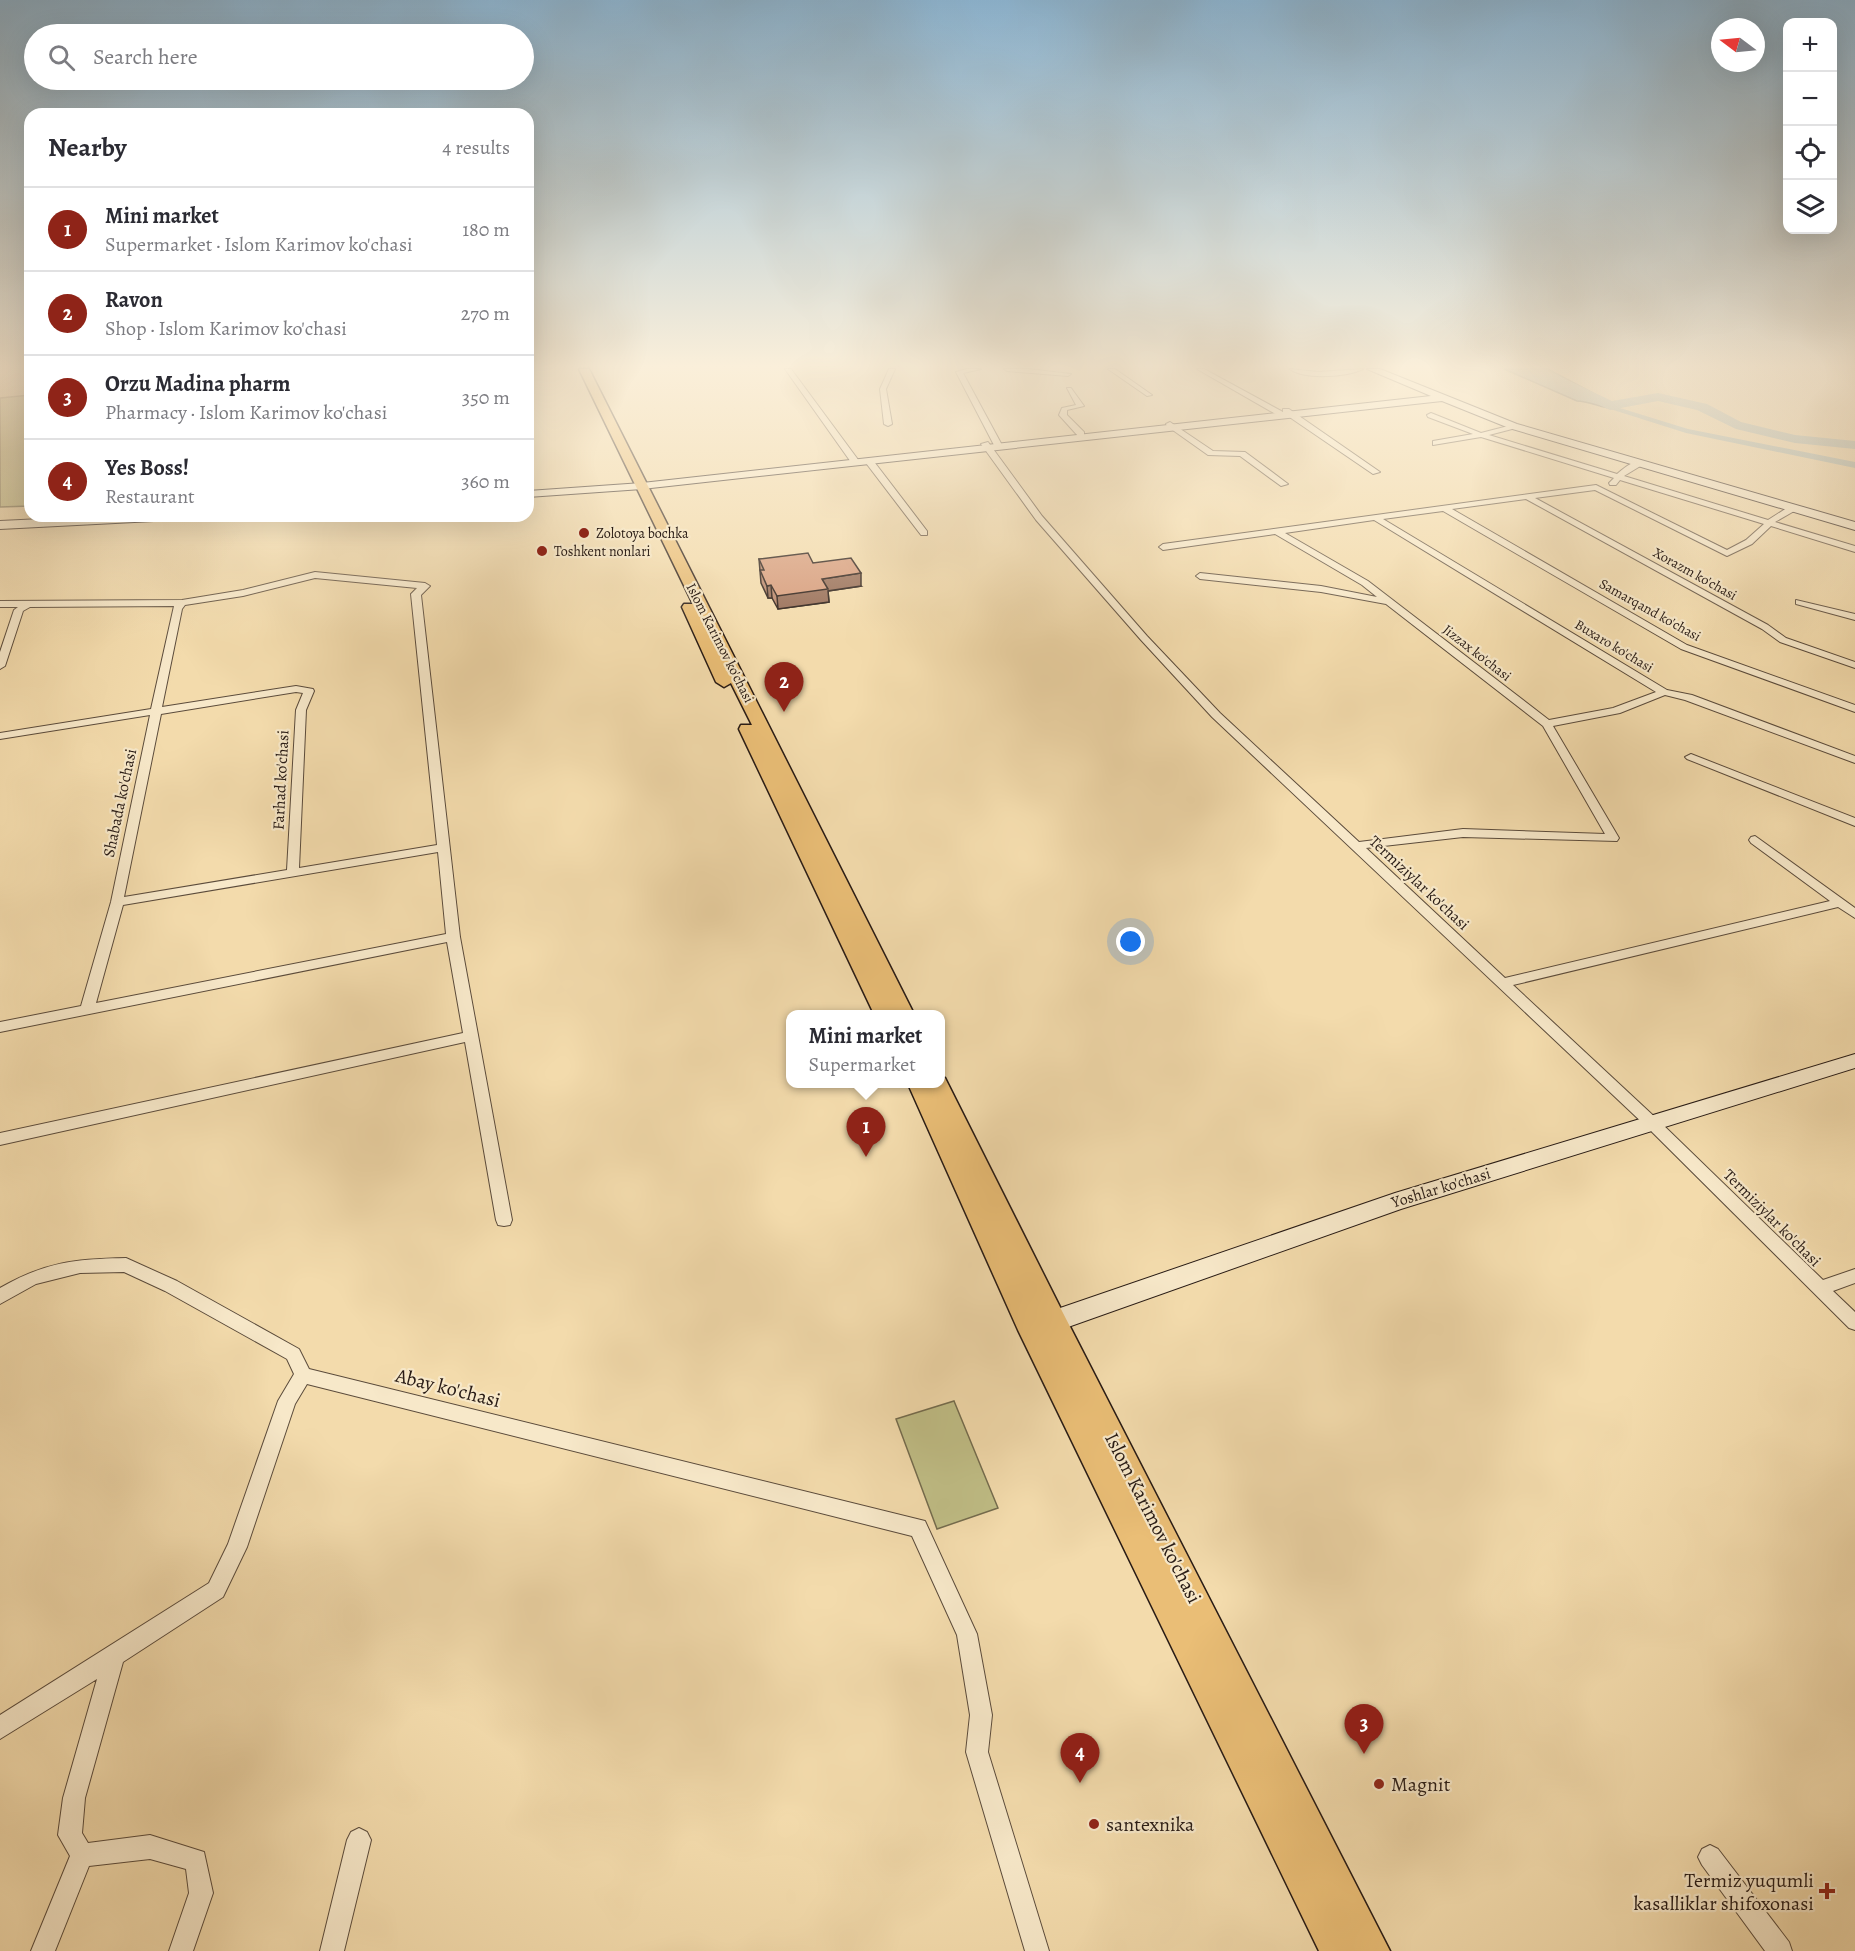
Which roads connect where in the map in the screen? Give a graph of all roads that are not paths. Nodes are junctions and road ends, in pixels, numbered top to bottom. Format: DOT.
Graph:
graph roads {
  1 [pos="624,460"];
  2 [pos="625,460"];
  3 [pos="864,460"];
  4 [pos="877,460"];
  5 [pos="1002,460"];
  6 [pos="1250,460"];
  7 [pos="1357,460"];
  8 [pos="1561,460"];
  9 [pos="1629,460"];
  10 [pos="855,461"];
  11 [pos="869,461"];
  12 [pos="1639,463"];
  13 [pos="1376,472"];
  14 [pos="1618,478"];
  15 [pos="636,484"];
  16 [pos="1284,484"];
  17 [pos="1596,487"];
  18 [pos="534,488"];
  19 [pos="534,493"];
  20 [pos="1526,496"];
  21 [pos="1444,508"];
  22 [pos="1793,508"];
  23 [pos="0,518"];
  24 [pos="1376,518"];
  25 [pos="23,519"];
  26 [pos="1770,523"];
  27 [pos="0,525"];
  28 [pos="1855,526"];
  29 [pos="924,532"];
  30 [pos="1279,532"];
  31 [pos="1163,547"];
  32 [pos="1855,549"];
  33 [pos="1200,576"];
  34 [pos="1389,602"];
  35 [pos="1799,602"];
  36 [pos="0,603"];
  37 [pos="182,603"];
  38 [pos="26,605"];
  39 [pos="1855,617"];
  40 [pos="1855,665"];
  41 [pos="0,666"];
  42 [pos="1664,692"];
  43 [pos="1855,709"];
  44 [pos="156,711"];
  45 [pos="1547,724"];
  46 [pos="0,736"];
  47 [pos="1691,757"];
  48 [pos="1855,760"];
  49 [pos="1855,822"];
  50 [pos="1755,840"];
  51 [pos="1356,846"];
  52 [pos="443,848"];
  53 [pos="293,873"];
  54 [pos="117,902"];
  55 [pos="1840,903"];
  56 [pos="1855,914"];
  57 [pos="453,937"];
  58 [pos="1502,982"];
  59 [pos="87,1010"];
  60 [pos="883,1010"];
  61 [pos="901,1010"];
  62 [pos="0,1027"];
  63 [pos="470,1036"];
  64 [pos="1855,1061"];
  65 [pos="922,1088"];
  66 [pos="939,1088"];
  67 [pos="1653,1124"];
  68 [pos="0,1139"];
  69 [pos="504,1220"];
  70 [pos="1855,1276"];
  71 [pos="1820,1288"];
  72 [pos="0,1297"];
  73 [pos="1855,1323"];
  74 [pos="1043,1325"];
  75 [pos="303,1375"];
  76 [pos="114,1655"];
  77 [pos="0,1728"];
  78 [pos="359,1840"];
  79 [pos="82,1855"];
  80 [pos="1710,1857"];
  81 [pos="43,1951"];
  82 [pos="181,1951"];
  83 [pos="332,1951"];
  84 [pos="1037,1951"];
  85 [pos="1338,1951"];
  86 [pos="1371,1951"];
  87 [pos="1780,1951"];
  1 -- 15 [label="main road, Islom Karimov ko'chasi"];
  2 -- 15 [label="main road, Islom Karimov ko'chasi"];
  3 -- 10 [label="main road"];
  4 -- 11 [label="main road"];
  5 -- 51 [label="street, Termiziylar ko'chasi"];
  6 -- 16 [label="street"];
  7 -- 13 [label="street"];
  8 -- 14 [label="street"];
  9 -- 12 [label="main road"];
  10 -- 11 [label="main road"];
  10 -- 15 [label="main road"];
  11 -- 29 [label="street"];
  12 -- 14 [label="street"];
  12 -- 22 [label="main road"];
  14 -- 17 [label="street"];
  14 -- 26 [label="street"];
  15 -- 18 [label="main road"];
  15 -- 19 [label="main road"];
  15 -- 60 [label="main road, Islom Karimov ko'chasi"];
  15 -- 61 [label="main road, Islom Karimov ko'chasi"];
  17 -- 20 [label="street"];
  17 -- 26 [label="street"];
  20 -- 21 [label="street"];
  20 -- 40 [label="street, Xorazm ko'chasi"];
  21 -- 24 [label="street"];
  21 -- 43 [label="street, Samarqand ko'chasi"];
  22 -- 26 [label="street"];
  22 -- 28 [label="main road"];
  23 -- 25 [label="main road"];
  24 -- 30 [label="street"];
  24 -- 42 [label="street, Buxaro ko'chasi"];
  25 -- 27 [label="main road"];
  26 -- 32 [label="street"];
  30 -- 31 [label="street"];
  30 -- 34 [label="street, Jizzax ko'chasi"];
  33 -- 34 [label="street"];
  34 -- 45 [label="street, Jizzax ko'chasi"];
  35 -- 39 [label="street"];
  36 -- 38 [label="street"];
  37 -- 38 [label="street"];
  37 -- 44 [label="street, Shabada ko'chasi"];
  37 -- 52 [label="street"];
  38 -- 41 [label="street"];
  42 -- 45 [label="street"];
  42 -- 48 [label="street, Buxaro ko'chasi"];
  44 -- 46 [label="street"];
  44 -- 53 [label="street, Farhad ko'chasi"];
  44 -- 54 [label="street, Shabada ko'chasi"];
  45 -- 51 [label="street, Jizzax ko'chasi"];
  47 -- 49 [label="street"];
  50 -- 55 [label="street"];
  51 -- 58 [label="street, Termiziylar ko'chasi"];
  52 -- 53 [label="street"];
  52 -- 57 [label="street"];
  53 -- 54 [label="street"];
  54 -- 59 [label="street, Shabada ko'chasi"];
  55 -- 56 [label="street"];
  55 -- 58 [label="street"];
  57 -- 59 [label="street"];
  57 -- 63 [label="street"];
  58 -- 67 [label="street, Termiziylar ko'chasi"];
  59 -- 62 [label="street"];
  63 -- 68 [label="street"];
  63 -- 69 [label="street"];
  64 -- 67 [label="main road, Yoshlar ko'chasi"];
  65 -- 74 [label="main road, Islom Karimov ko'chasi"];
  66 -- 74 [label="main road, Islom Karimov ko'chasi"];
  67 -- 71 [label="street, Termiziylar ko'chasi"];
  67 -- 74 [label="main road, Yoshlar ko'chasi"];
  70 -- 71 [label="street"];
  71 -- 73 [label="street, Termiziylar ko'chasi"];
  72 -- 75 [label="street"];
  74 -- 85 [label="main road, Islom Karimov ko'chasi"];
  74 -- 86 [label="main road, Islom Karimov ko'chasi"];
  75 -- 76 [label="street"];
  75 -- 84 [label="street, Abay ko'chasi"];
  76 -- 77 [label="street"];
  76 -- 79 [label="street"];
  78 -- 83 [label="street"];
  79 -- 81 [label="street"];
  79 -- 82 [label="street"];
  80 -- 87 [label="street"];
}
